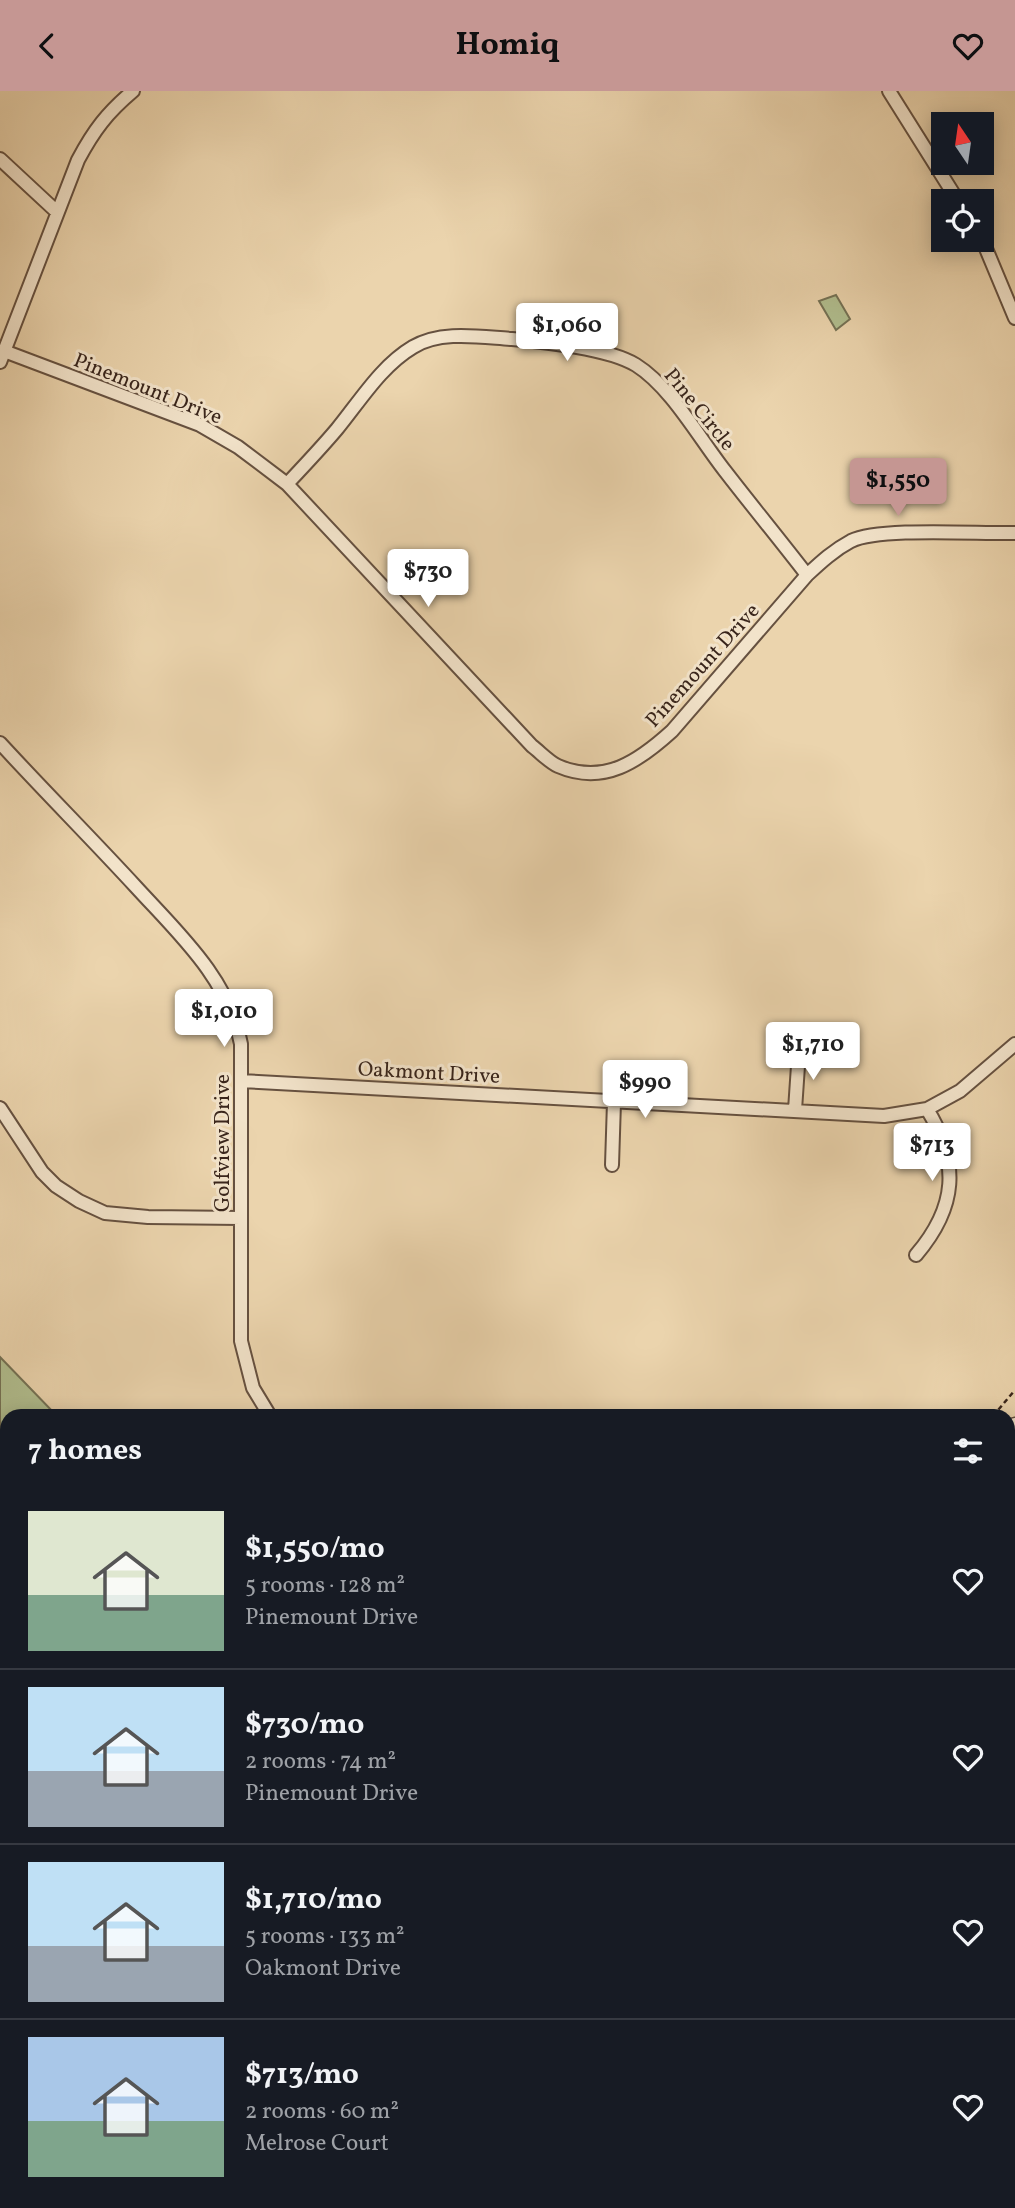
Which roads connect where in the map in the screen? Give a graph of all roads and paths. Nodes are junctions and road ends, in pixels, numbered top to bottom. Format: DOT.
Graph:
graph roads {
  1 [pos="132,91"];
  2 [pos="889,91"];
  3 [pos="0,159"];
  4 [pos="950,189"];
  5 [pos="57,212"];
  6 [pos="987,252"];
  7 [pos="1015,318"];
  8 [pos="2,357"];
  9 [pos="287,484"];
  10 [pos="1015,533"];
  11 [pos="807,575"];
  12 [pos="1,748"];
  13 [pos="1015,1044"];
  14 [pos="799,1051"];
  15 [pos="241,1081"];
  16 [pos="614,1102"];
  17 [pos="0,1108"];
  18 [pos="927,1109"];
  19 [pos="795,1110"];
  20 [pos="612,1165"];
  21 [pos="240,1218"];
  22 [pos="916,1255"];
  23 [pos="1015,1390"];
  24 [pos="266,1409"];
  25 [pos="999,1409"];
  1 -- 5 [label="street"];
  2 -- 4 [label="street"];
  3 -- 5 [label="street"];
  5 -- 8 [label="street"];
  6 -- 7 [label="street"];
  8 -- 9 [label="street, Pinemount Drive"];
  9 -- 11 [label="street, Pine Circle"];
  9 -- 11 [label="street, Pinemount Drive"];
  10 -- 11 [label="street, Pinemount Drive"];
  12 -- 15 [label="street, Golfview Drive"];
  13 -- 18 [label="street, Oakmont Drive"];
  14 -- 19 [label="street"];
  15 -- 16 [label="street, Oakmont Drive"];
  15 -- 21 [label="street, Golfview Drive"];
  16 -- 19 [label="street, Oakmont Drive"];
  16 -- 20 [label="street"];
  17 -- 21 [label="street"];
  18 -- 19 [label="street, Oakmont Drive"];
  18 -- 22 [label="street"];
  21 -- 24 [label="street, Golfview Drive"];
  23 -- 25 [label="path"];
}
